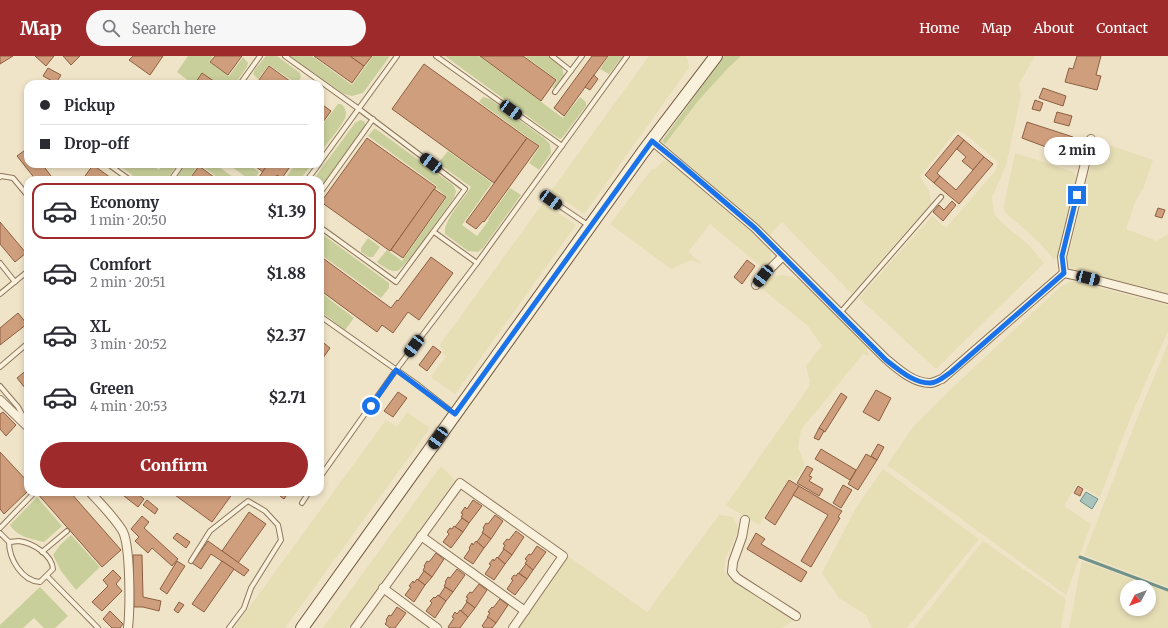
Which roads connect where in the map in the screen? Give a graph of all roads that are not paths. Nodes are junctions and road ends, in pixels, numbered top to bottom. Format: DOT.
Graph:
graph roads {
  1 [pos="260,56"];
  2 [pos="285,56"];
  3 [pos="397,56"];
  4 [pos="436,56"];
  5 [pos="552,56"];
  6 [pos="582,56"];
  7 [pos="627,56"];
  8 [pos="712,57"];
  9 [pos="571,71"];
  10 [pos="243,80"];
  11 [pos="319,80"];
  12 [pos="324,84"];
  13 [pos="555,92"];
  14 [pos="359,109"];
  15 [pos="373,119"];
  16 [pos="1091,139"];
  17 [pos="652,141"];
  18 [pos="562,146"];
  19 [pos="324,156"];
  20 [pos="114,168"];
  21 [pos="124,176"];
  22 [pos="0,177"];
  23 [pos="324,187"];
  24 [pos="24,191"];
  25 [pos="941,197"];
  26 [pos="551,200"];
  27 [pos="590,227"];
  28 [pos="324,230"];
  29 [pos="434,232"];
  30 [pos="783,256"];
  31 [pos="0,263"];
  32 [pos="477,263"];
  33 [pos="1064,273"];
  34 [pos="24,274"];
  35 [pos="15,282"];
  36 [pos="756,286"];
  37 [pos="0,294"];
  38 [pos="1168,299"];
  39 [pos="839,313"];
  40 [pos="324,319"];
  41 [pos="24,346"];
  42 [pos="0,367"];
  43 [pos="396,370"];
  44 [pos="0,386"];
  45 [pos="0,400"];
  46 [pos="455,414"];
  47 [pos="24,418"];
  48 [pos="24,422"];
  49 [pos="324,471"];
  50 [pos="31,496"];
  51 [pos="94,496"];
  52 [pos="307,496"];
  53 [pos="302,503"];
  54 [pos="745,520"];
  55 [pos="0,528"];
  56 [pos="66,531"];
  57 [pos="1,535"];
  58 [pos="421,536"];
  59 [pos="9,542"];
  60 [pos="42,552"];
  61 [pos="191,561"];
  62 [pos="47,576"];
  63 [pos="383,588"];
  64 [pos="525,611"];
  65 [pos="796,616"];
  66 [pos="98,628"];
  67 [pos="128,628"];
  68 [pos="229,628"];
  69 [pos="302,628"];
  70 [pos="355,628"];
  71 [pos="437,628"];
  72 [pos="513,628"];
  1 -- 10 [label="lane"];
  2 -- 11 [label="lane"];
  3 -- 14 [label="lane"];
  4 -- 18 [label="lane"];
  5 -- 9 [label="lane"];
  6 -- 9 [label="lane"];
  7 -- 18 [label="lane"];
  8 -- 17 [label="main road"];
  9 -- 13 [label="lane"];
  12 -- 14 [label="lane"];
  14 -- 15 [label="lane"];
  14 -- 19 [label="lane"];
  15 -- 23 [label="lane"];
  15 -- 29 [label="lane"];
  16 -- 33 [label="street"];
  17 -- 27 [label="main road"];
  17 -- 30 [label="street"];
  18 -- 32 [label="lane"];
  20 -- 21 [label="lane"];
  22 -- 24 [label="lane"];
  25 -- 39 [label="lane"];
  26 -- 27 [label="lane"];
  27 -- 46 [label="main road"];
  28 -- 29 [label="lane"];
  29 -- 32 [label="lane"];
  30 -- 36 [label="street"];
  30 -- 39 [label="street"];
  31 -- 35 [label="lane"];
  32 -- 43 [label="lane"];
  33 -- 38 [label="street"];
  33 -- 39 [label="street"];
  34 -- 35 [label="lane"];
  35 -- 37 [label="lane"];
  40 -- 43 [label="lane"];
  41 -- 42 [label="lane"];
  43 -- 46 [label="lane"];
  43 -- 49 [label="lane"];
  44 -- 47 [label="lane"];
  45 -- 48 [label="street"];
  46 -- 69 [label="main road"];
  50 -- 55 [label="lane"];
  51 -- 67 [label="street"];
  52 -- 53 [label="lane"];
  54 -- 65 [label="street"];
  56 -- 60 [label="lane"];
  57 -- 59 [label="lane"];
  58 -- 63 [label="street"];
  58 -- 64 [label="street"];
  58 -- 64 [label="street"];
  59 -- 60 [label="lane"];
  59 -- 62 [label="lane"];
  60 -- 62 [label="lane"];
  61 -- 68 [label="lane"];
  62 -- 66 [label="lane"];
  63 -- 70 [label="street"];
  63 -- 71 [label="street"];
  64 -- 72 [label="street"];
}
